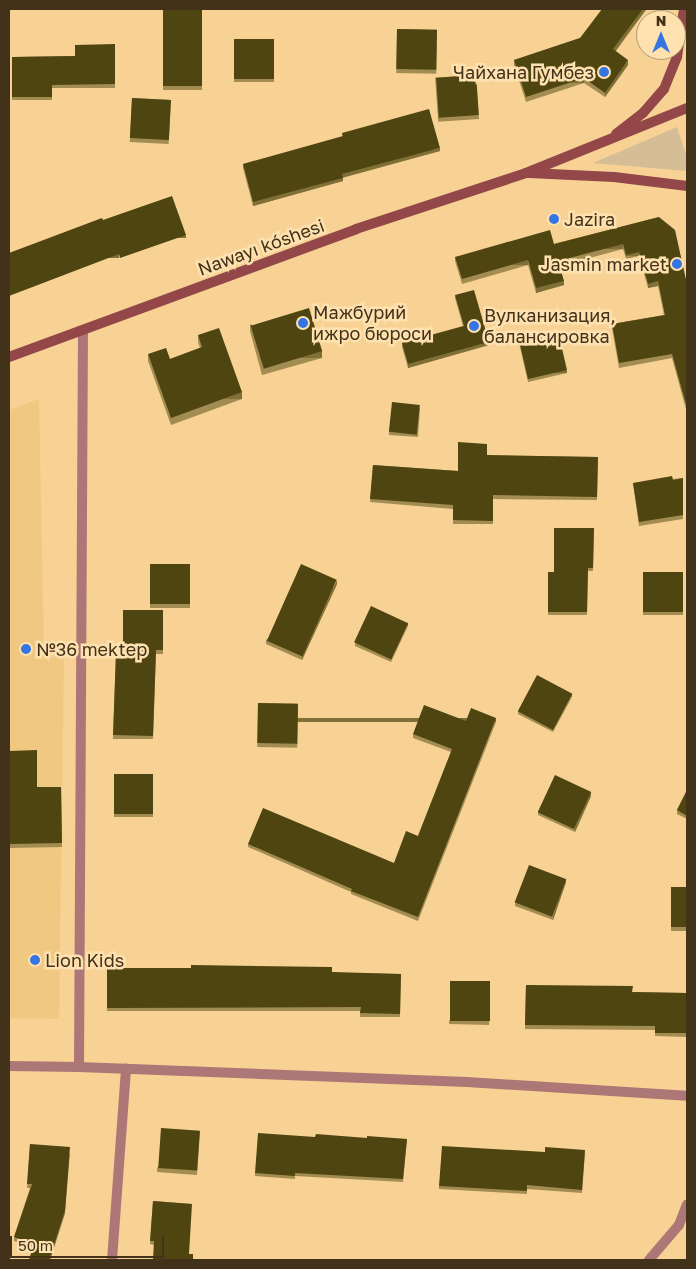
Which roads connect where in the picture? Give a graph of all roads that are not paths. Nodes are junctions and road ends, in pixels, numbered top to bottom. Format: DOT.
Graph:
graph roads {
  1 [pos="684,9"];
  2 [pos="687,108"];
  3 [pos="605,142"];
  4 [pos="526,172"];
  5 [pos="687,186"];
  6 [pos="83,331"];
  7 [pos="9,357"];
  8 [pos="9,1066"];
  9 [pos="79,1067"];
  10 [pos="126,1070"];
  11 [pos="687,1096"];
  12 [pos="687,1204"];
  13 [pos="112,1260"];
  14 [pos="649,1260"];
  1 -- 3 [label="main road"];
  2 -- 3 [label="main road"];
  3 -- 4 [label="main road, Nawayı kóshesi"];
  4 -- 5 [label="main road"];
  4 -- 6 [label="main road, Nawayı kóshesi"];
  6 -- 7 [label="main road, Nawayı kóshesi"];
  6 -- 9 [label="street"];
  8 -- 9 [label="street"];
  9 -- 10 [label="street"];
  10 -- 11 [label="street"];
  10 -- 13 [label="street"];
  12 -- 14 [label="street"];
}
